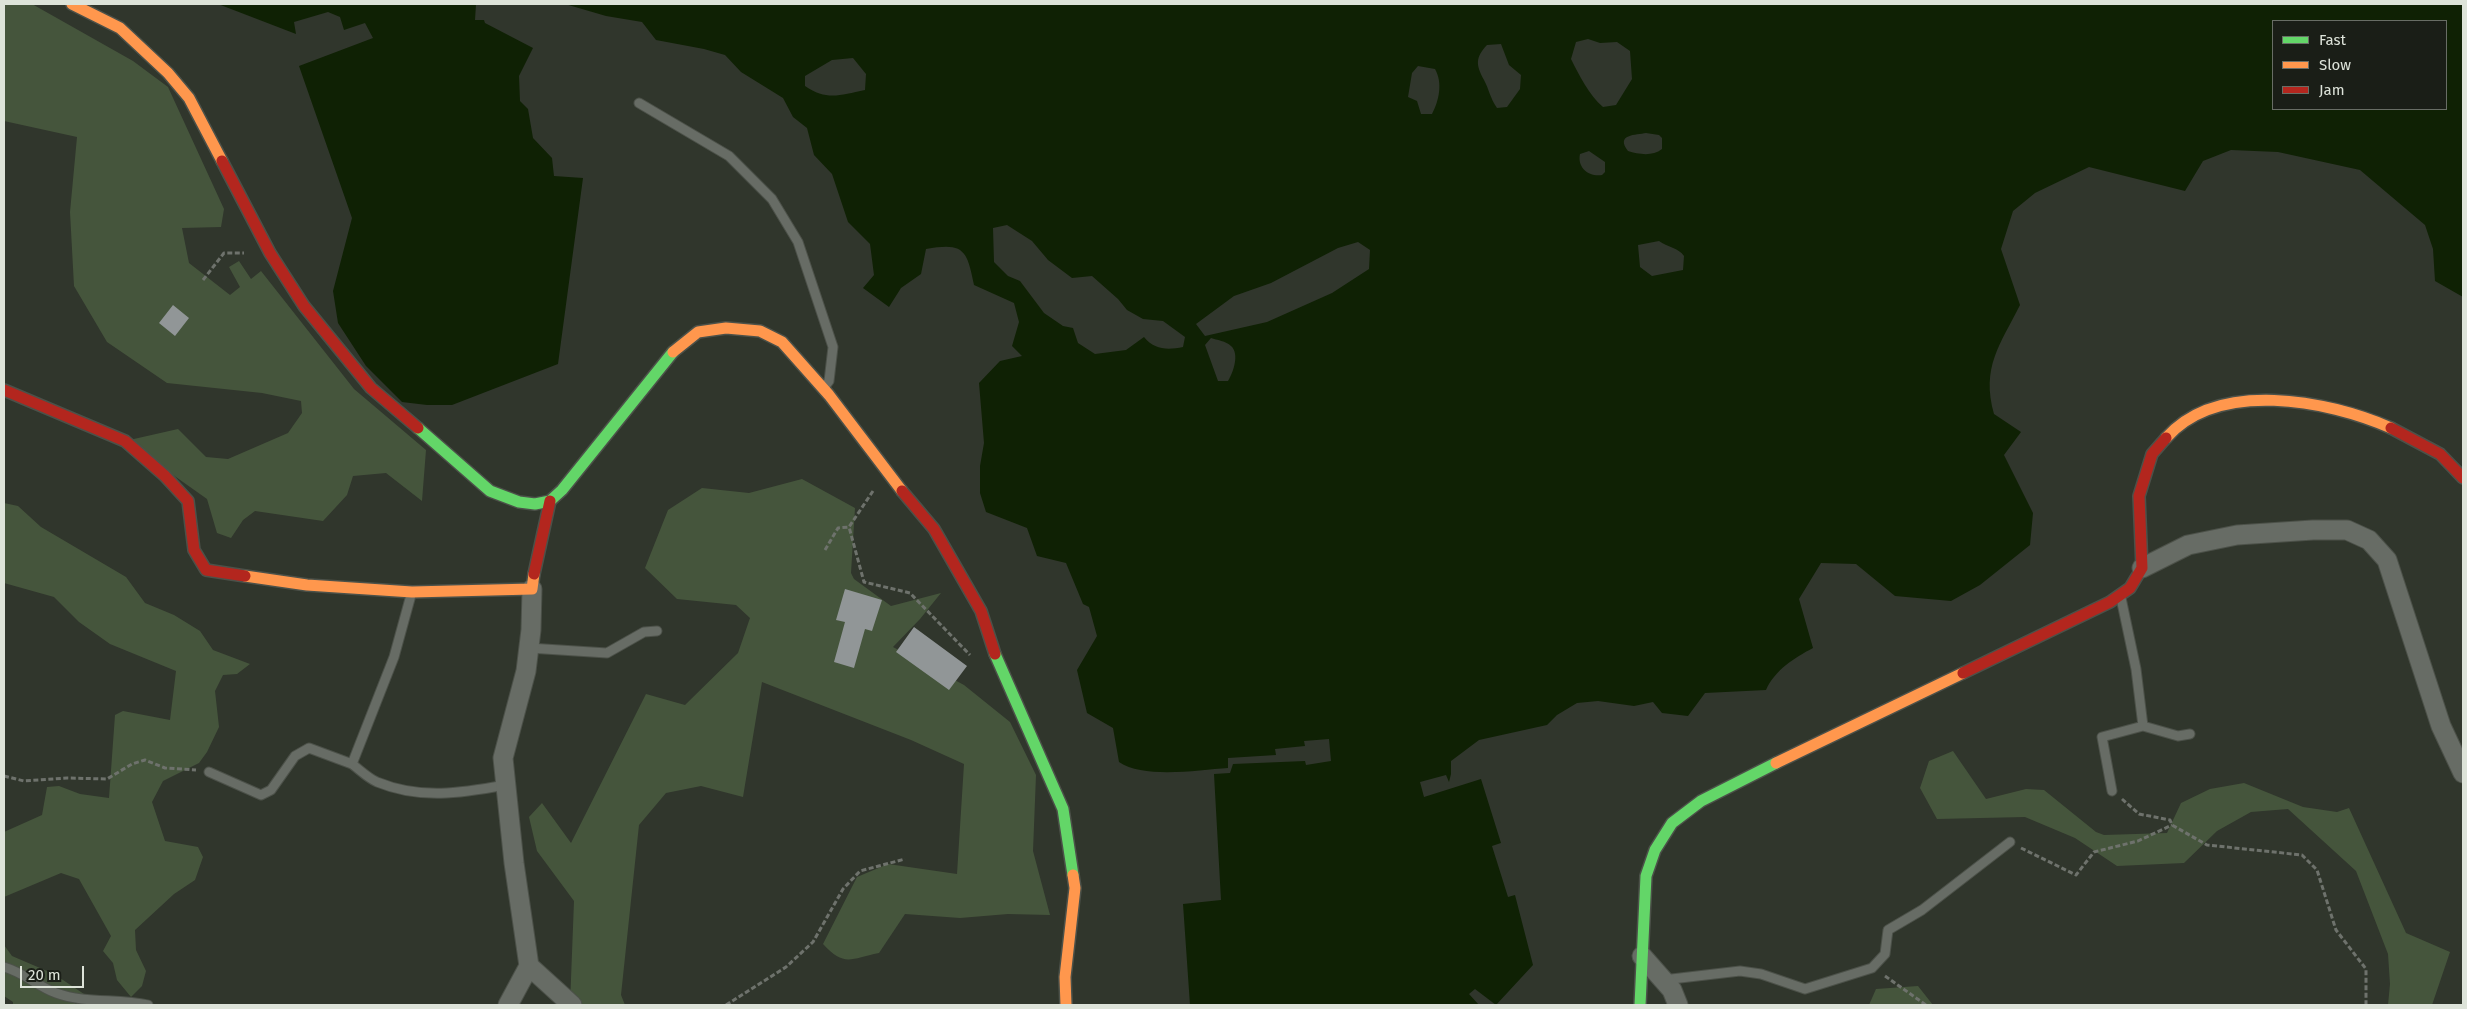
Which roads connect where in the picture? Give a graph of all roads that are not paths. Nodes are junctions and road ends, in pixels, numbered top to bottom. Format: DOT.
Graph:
graph roads {
  1 [pos="72,4"];
  2 [pos="639,103"];
  3 [pos="823,388"];
  4 [pos="4,390"];
  5 [pos="2463,478"];
  6 [pos="550,501"];
  7 [pos="2142,568"];
  8 [pos="532,589"];
  9 [pos="412,592"];
  10 [pos="2120,595"];
  11 [pos="657,631"];
  12 [pos="530,648"];
  13 [pos="2143,726"];
  14 [pos="2190,734"];
  15 [pos="352,764"];
  16 [pos="209,772"];
  17 [pos="2463,773"];
  18 [pos="506,785"];
  19 [pos="2112,791"];
  20 [pos="2010,842"];
  21 [pos="1642,956"];
  22 [pos="530,966"];
  23 [pos="4,967"];
  24 [pos="1663,980"];
  25 [pos="148,1005"];
  26 [pos="508,1005"];
  27 [pos="572,1005"];
  28 [pos="1066,1005"];
  29 [pos="1640,1005"];
  30 [pos="1678,1005"];
  1 -- 6 [label="street"];
  2 -- 3 [label="lane"];
  3 -- 6 [label="street"];
  3 -- 28 [label="street"];
  4 -- 9 [label="street"];
  5 -- 7 [label="street"];
  6 -- 8 [label="street"];
  7 -- 10 [label="street"];
  7 -- 17 [label="street"];
  8 -- 9 [label="street"];
  8 -- 12 [label="street"];
  9 -- 15 [label="lane"];
  10 -- 13 [label="lane"];
  10 -- 21 [label="street"];
  11 -- 12 [label="lane"];
  12 -- 18 [label="street"];
  13 -- 14 [label="lane"];
  13 -- 19 [label="lane"];
  15 -- 16 [label="lane"];
  15 -- 18 [label="lane"];
  18 -- 22 [label="street"];
  20 -- 24 [label="lane"];
  21 -- 24 [label="street"];
  21 -- 29 [label="street"];
  22 -- 26 [label="street"];
  22 -- 27 [label="street"];
  23 -- 25 [label="lane"];
  24 -- 30 [label="street"];
}
